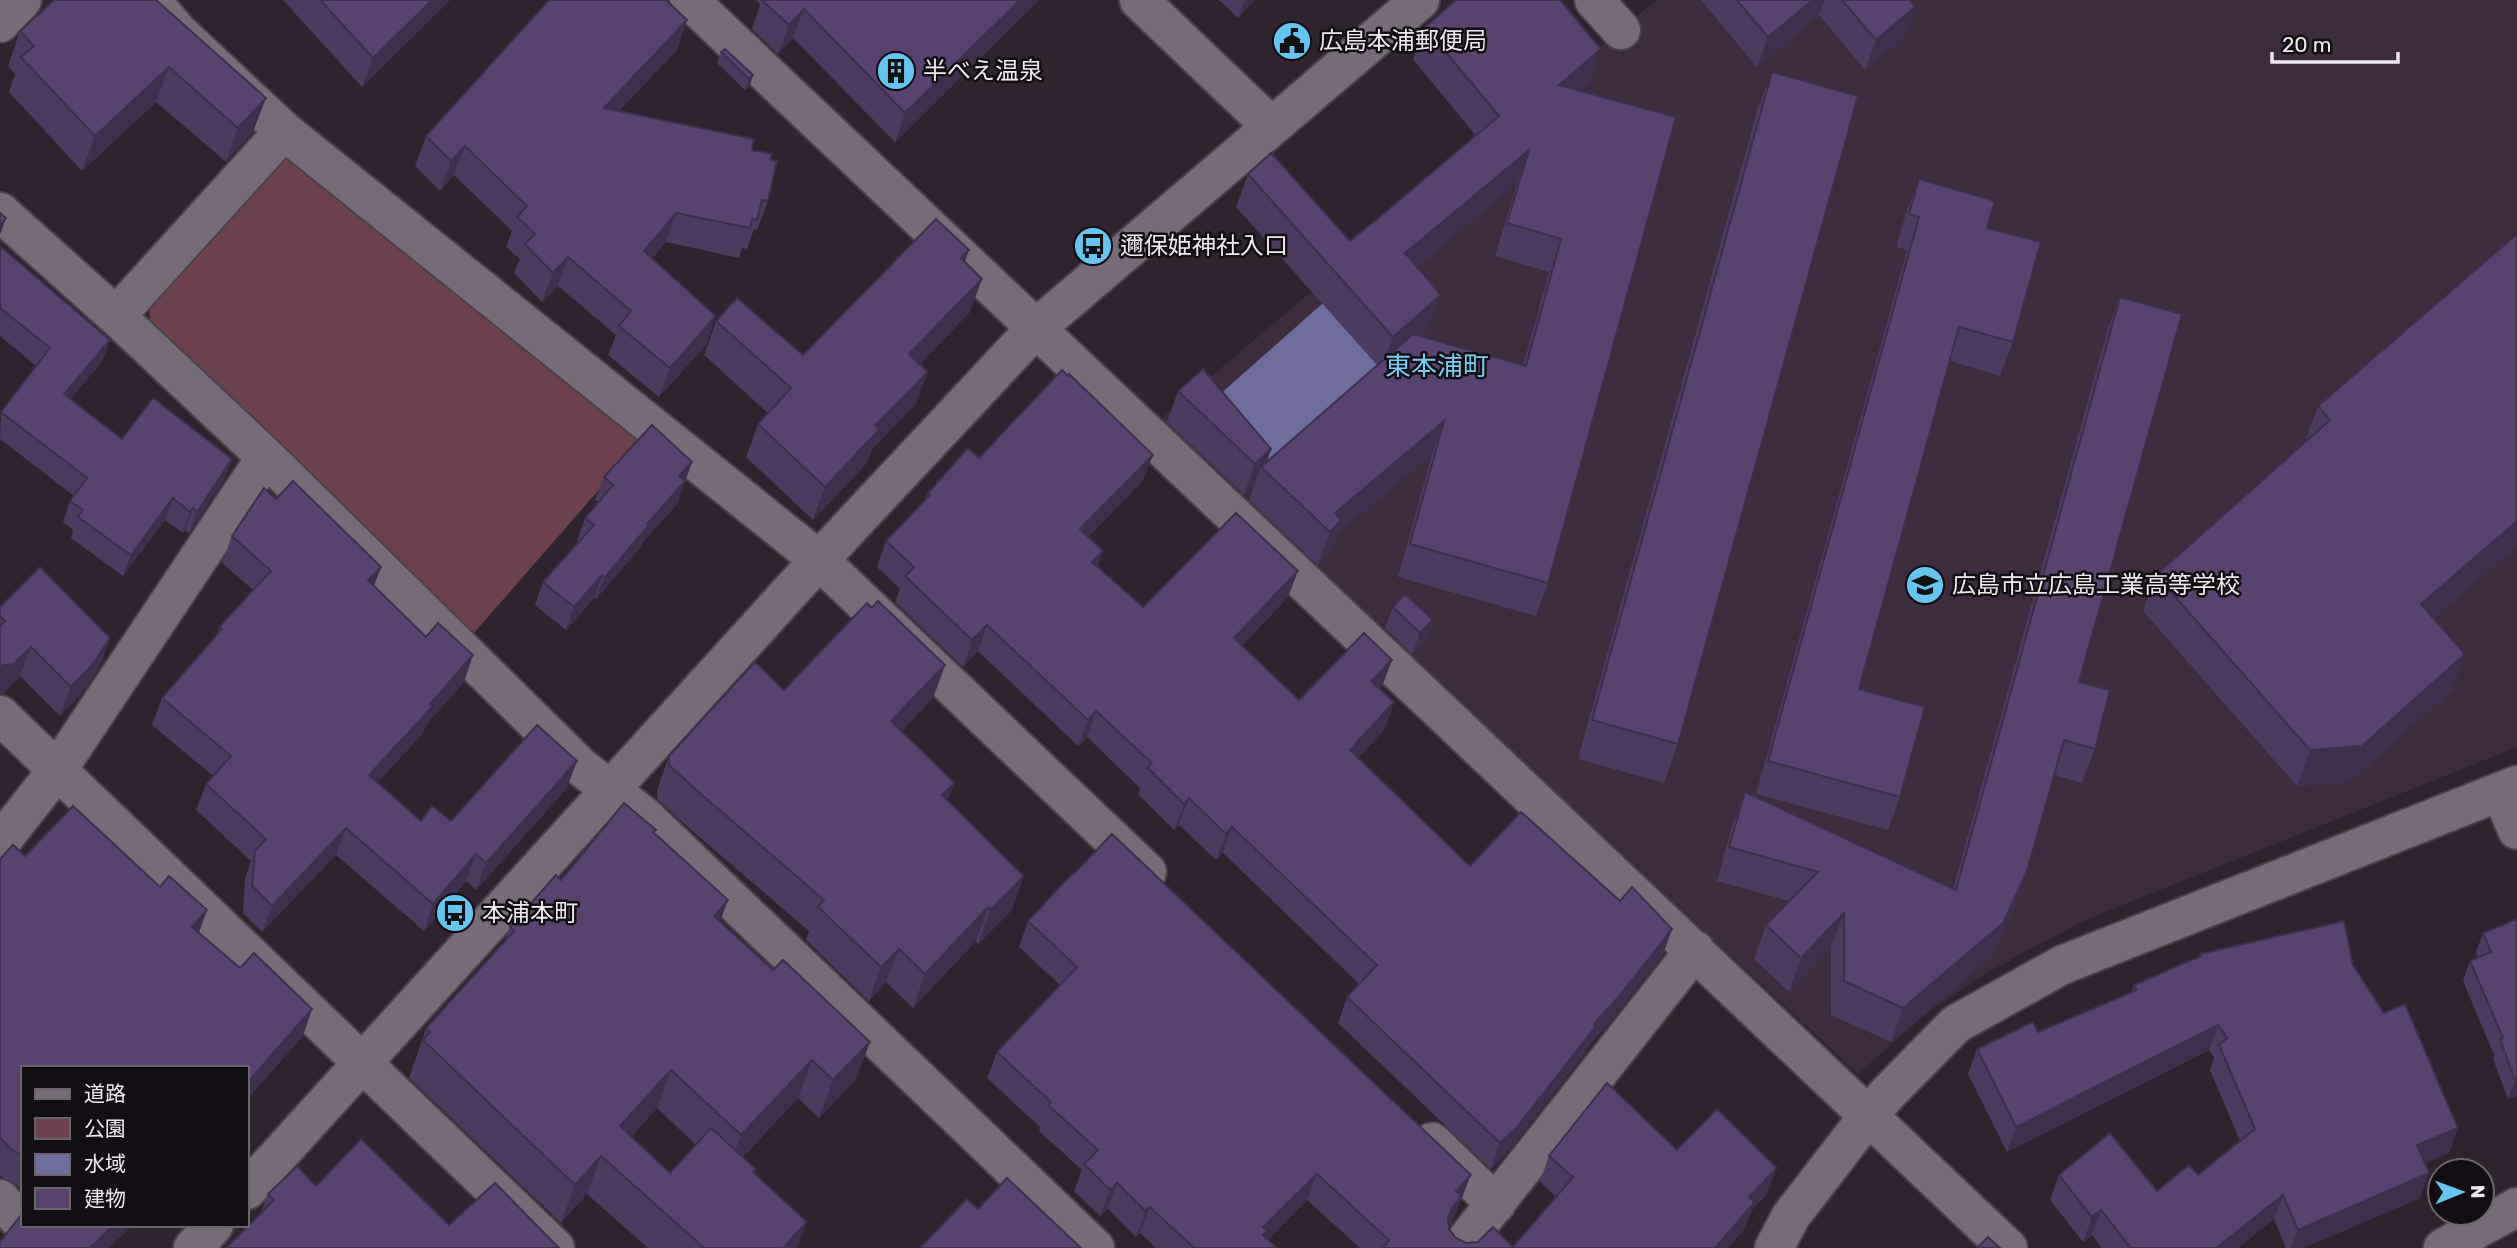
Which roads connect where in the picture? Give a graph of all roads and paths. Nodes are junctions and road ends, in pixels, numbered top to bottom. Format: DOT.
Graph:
graph roads {
  1 [pos="22,0"];
  2 [pos="151,0"];
  3 [pos="689,0"];
  4 [pos="1139,0"];
  5 [pos="1420,0"];
  6 [pos="1594,0"];
  7 [pos="0,23"];
  8 [pos="1621,30"];
  9 [pos="1271,126"];
  10 [pos="284,131"];
  11 [pos="0,212"];
  12 [pos="116,316"];
  13 [pos="1035,329"];
  14 [pos="266,457"];
  15 [pos="819,560"];
  16 [pos="0,715"];
  17 [pos="58,769"];
  18 [pos="2509,788"];
  19 [pos="611,791"];
  20 [pos="2517,830"];
  21 [pos="0,843"];
  22 [pos="1173,896"];
  23 [pos="1695,950"];
  24 [pos="363,1062"];
  25 [pos="1870,1115"];
  26 [pos="1405,1117"];
  27 [pos="248,1189"];
  28 [pos="0,1199"];
  29 [pos="1496,1204"];
  30 [pos="2517,1207"];
  31 [pos="21,1223"];
  32 [pos="25,1227"];
  33 [pos="212,1227"];
  34 [pos="44,1248"];
  35 [pos="193,1248"];
  36 [pos="555,1248"];
  37 [pos="1095,1248"];
  38 [pos="1460,1248"];
  39 [pos="1774,1248"];
  40 [pos="2008,1248"];
  41 [pos="2443,1248"];
  1 -- 7 [label="street"];
  2 -- 10 [label="street"];
  3 -- 13 [label="street"];
  4 -- 9 [label="street"];
  5 -- 9 [label="street"];
  6 -- 8 [label="street"];
  9 -- 13 [label="street"];
  10 -- 12 [label="street"];
  10 -- 15 [label="street"];
  11 -- 12 [label="street"];
  12 -- 14 [label="street"];
  13 -- 15 [label="street"];
  13 -- 23 [label="street"];
  14 -- 17 [label="street"];
  14 -- 19 [label="street"];
  15 -- 19 [label="street"];
  15 -- 22 [label="street"];
  16 -- 17 [label="street"];
  17 -- 21 [label="street"];
  17 -- 24 [label="street"];
  18 -- 20 [label="street"];
  18 -- 25 [label="street"];
  19 -- 24 [label="street"];
  19 -- 37 [label="street"];
  23 -- 25 [label="street"];
  23 -- 29 [label="street"];
  24 -- 27 [label="street"];
  24 -- 36 [label="street"];
  25 -- 39 [label="street"];
  25 -- 40 [label="street"];
  26 -- 29 [label="street"];
  28 -- 31 [label="street"];
  29 -- 38 [label="street"];
  30 -- 41 [label="street"];
  32 -- 34 [label="street"];
  33 -- 35 [label="street"];
}
